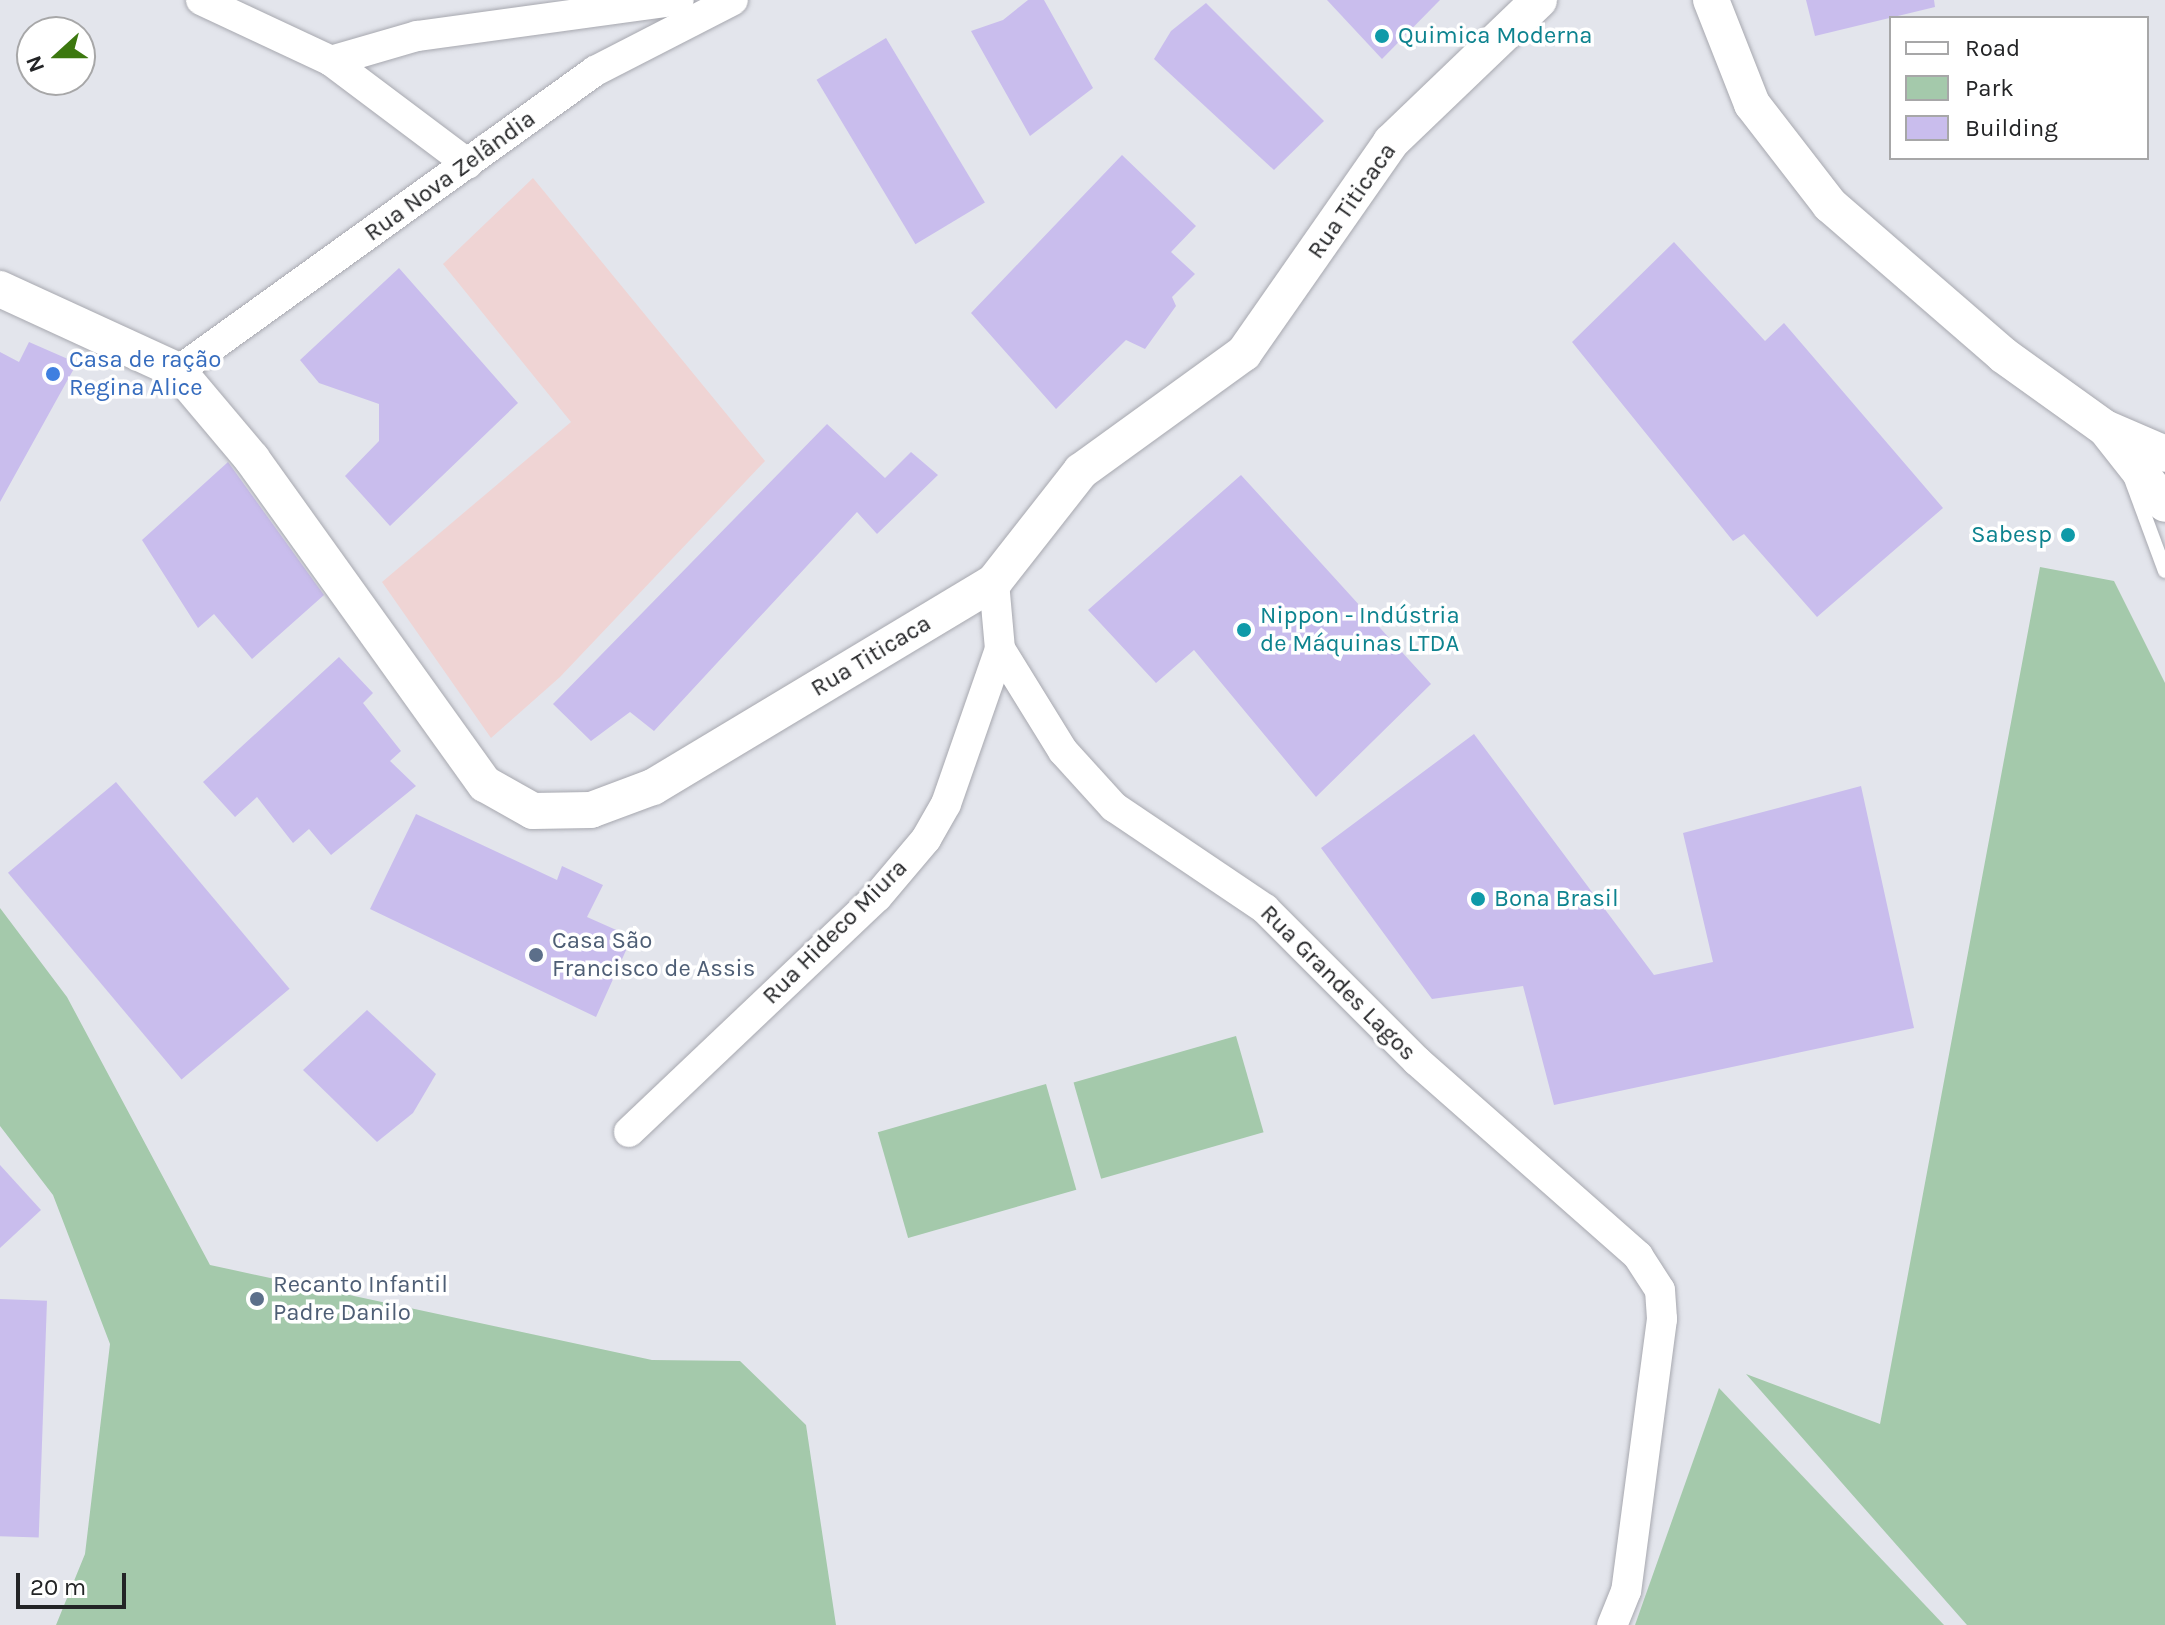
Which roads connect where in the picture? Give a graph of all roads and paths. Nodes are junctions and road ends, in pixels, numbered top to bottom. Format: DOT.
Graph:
graph roads {
  1 [pos="201,0"];
  2 [pos="679,0"];
  3 [pos="733,0"];
  4 [pos="1539,0"];
  5 [pos="1711,0"];
  6 [pos="331,61"];
  7 [pos="468,164"];
  8 [pos="0,289"];
  9 [pos="178,371"];
  10 [pos="2114,440"];
  11 [pos="2165,454"];
  12 [pos="2165,504"];
  13 [pos="2165,571"];
  14 [pos="994,582"];
  15 [pos="1000,649"];
  16 [pos="629,1132"];
  17 [pos="1612,1625"];
  1 -- 6 [label="street"];
  2 -- 6 [label="street"];
  3 -- 7 [label="street, Rua Nova Zelândia"];
  4 -- 14 [label="street, Rua Titicaca"];
  5 -- 10 [label="street"];
  6 -- 7 [label="street"];
  7 -- 9 [label="street, Rua Nova Zelândia"];
  8 -- 9 [label="street"];
  9 -- 14 [label="street, Rua Titicaca"];
  10 -- 11 [label="street"];
  10 -- 12 [label="street"];
  10 -- 13 [label="lane"];
  14 -- 15 [label="street, Rua Grandes Lagos"];
  15 -- 16 [label="street, Rua Hideco Miura"];
  15 -- 17 [label="street, Rua Grandes Lagos"];
}
